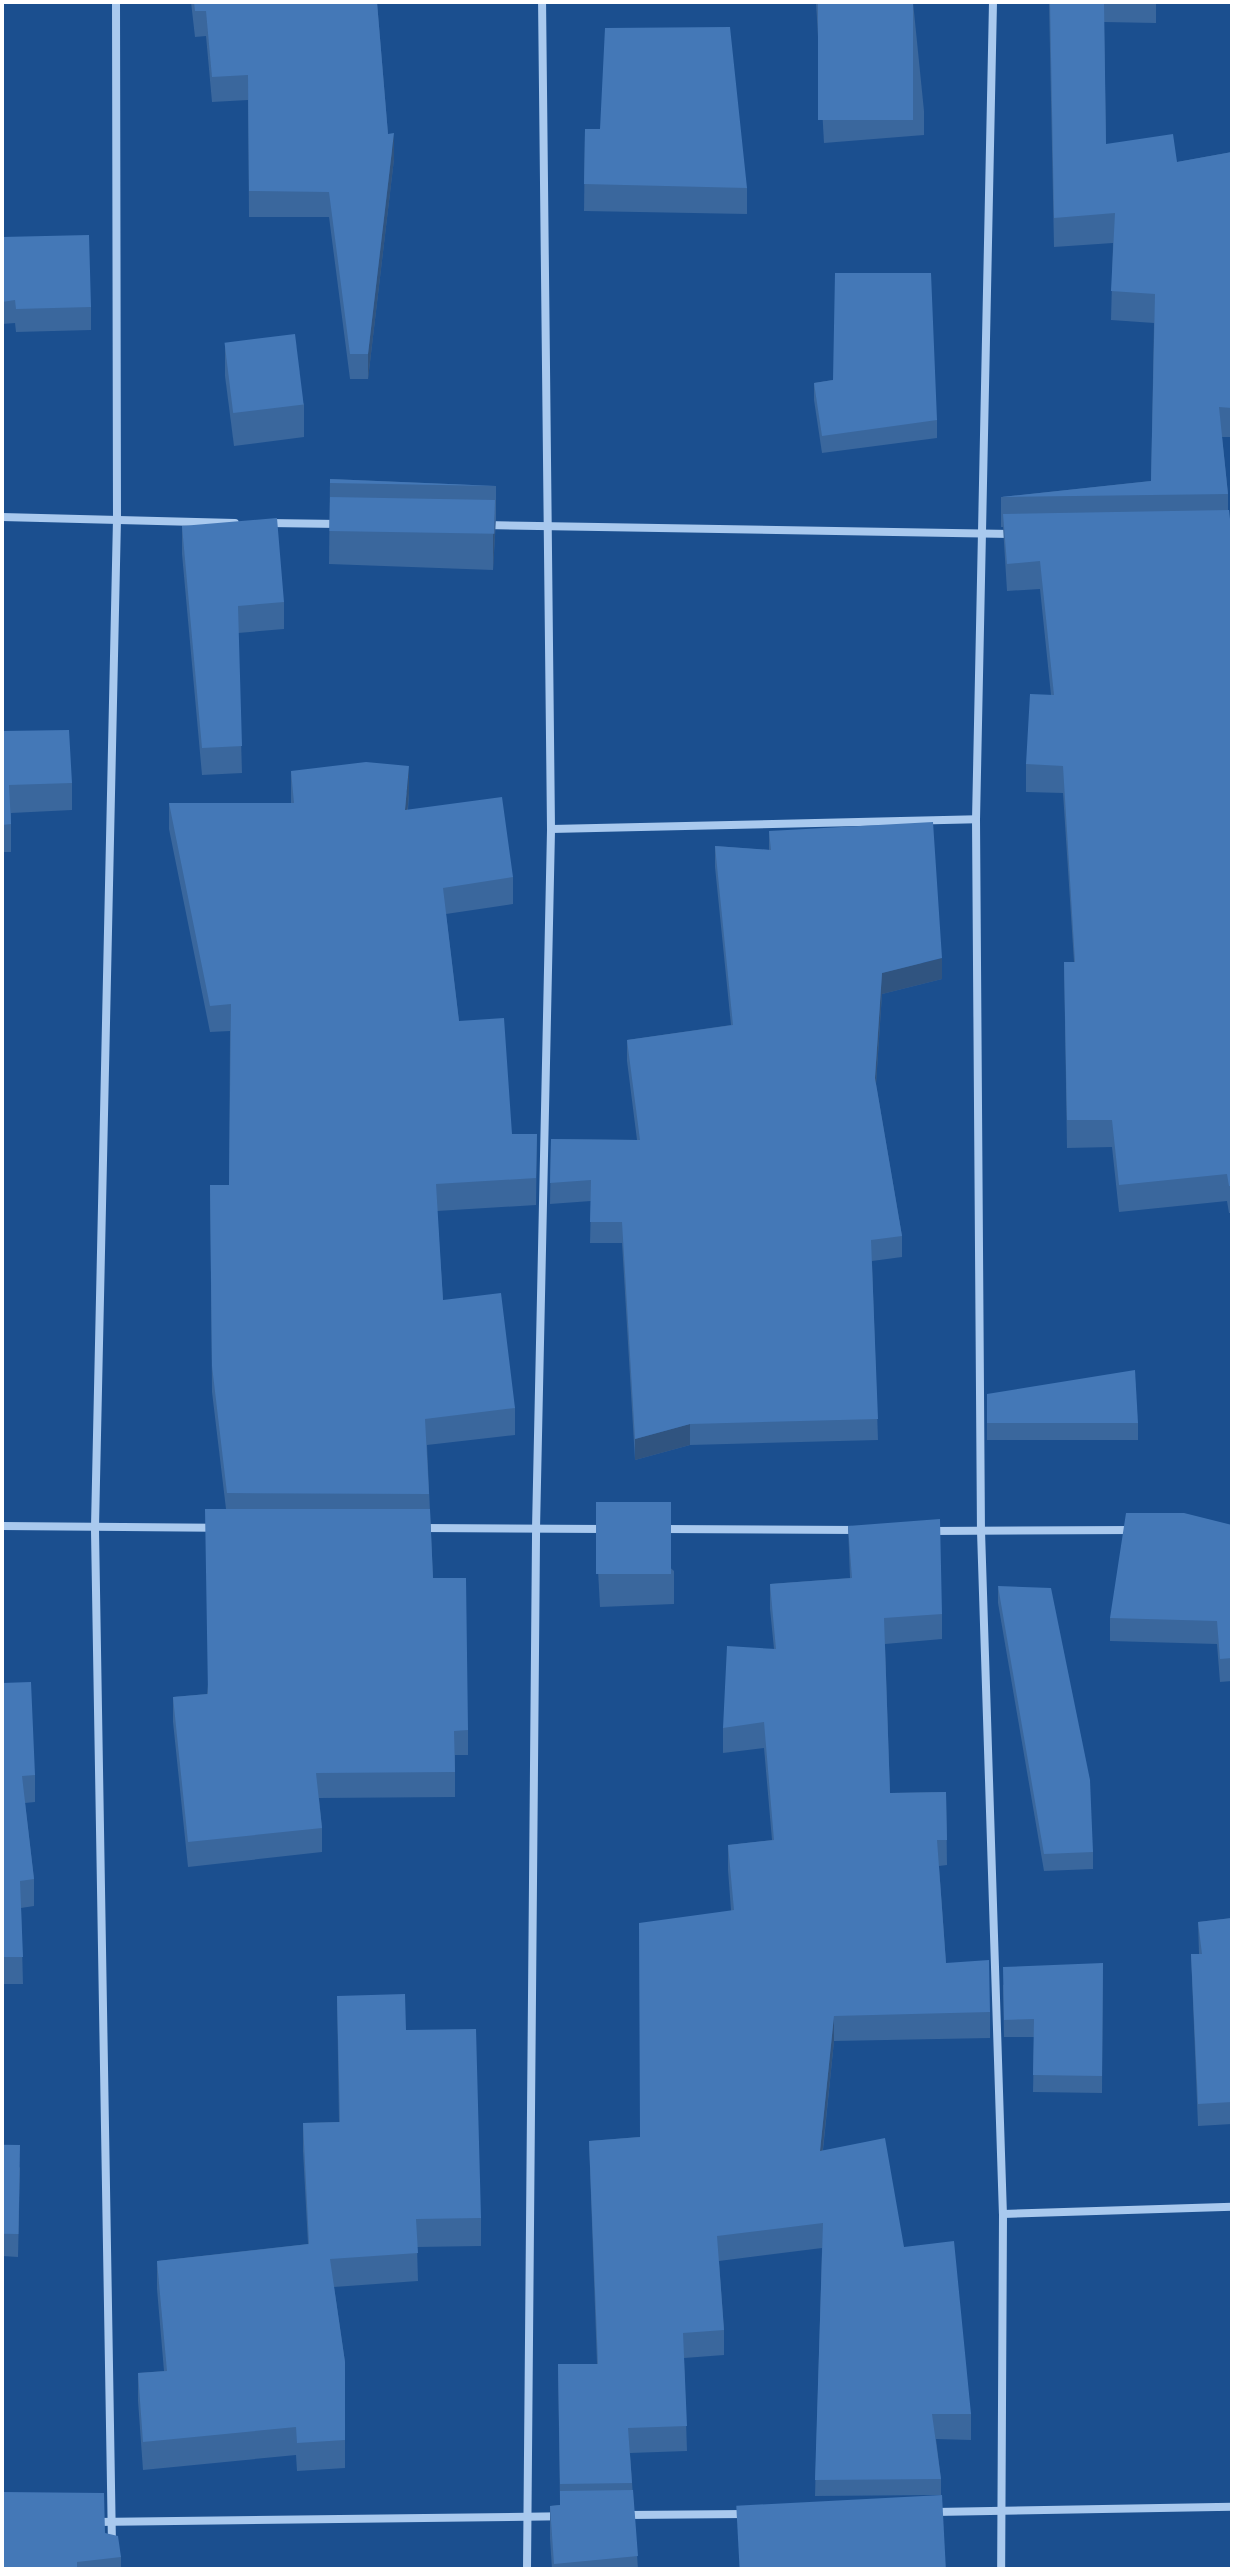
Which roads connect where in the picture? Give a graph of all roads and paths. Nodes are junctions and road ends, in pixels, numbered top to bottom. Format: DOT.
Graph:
graph roads {
  1 [pos="116,2"];
  2 [pos="542,2"];
  3 [pos="993,2"];
  4 [pos="2,517"];
  5 [pos="117,521"];
  6 [pos="242,523"];
  7 [pos="257,523"];
  8 [pos="351,524"];
  9 [pos="475,525"];
  10 [pos="553,526"];
  11 [pos="984,534"];
  12 [pos="1031,534"];
  13 [pos="976,819"];
  14 [pos="551,829"];
  15 [pos="2,1526"];
  16 [pos="95,1527"];
  17 [pos="221,1528"];
  18 [pos="410,1528"];
  19 [pos="536,1529"];
  20 [pos="616,1529"];
  21 [pos="647,1529"];
  22 [pos="870,1530"];
  23 [pos="1154,1530"];
  24 [pos="917,1531"];
  25 [pos="981,1531"];
  26 [pos="1232,2207"];
  27 [pos="1003,2214"];
  28 [pos="1232,2507"];
  29 [pos="1003,2511"];
  30 [pos="923,2512"];
  31 [pos="764,2514"];
  32 [pos="605,2515"];
  33 [pos="526,2516"];
  34 [pos="574,2516"];
  35 [pos="112,2521"];
  36 [pos="81,2522"];
  37 [pos="112,2553"];
  38 [pos="527,2569"];
  39 [pos="1001,2569"];
  1 -- 5 [label="street"];
  2 -- 10 [label="street"];
  3 -- 11 [label="street"];
  4 -- 5 [label="street"];
  5 -- 6 [label="street"];
  5 -- 16 [label="street"];
  7 -- 8 [label="street"];
  9 -- 10 [label="street"];
  10 -- 11 [label="street"];
  10 -- 14 [label="street"];
  11 -- 12 [label="street"];
  11 -- 13 [label="street"];
  13 -- 14 [label="street"];
  13 -- 25 [label="street"];
  14 -- 19 [label="street"];
  15 -- 16 [label="street"];
  16 -- 17 [label="street"];
  16 -- 35 [label="street"];
  18 -- 19 [label="street"];
  19 -- 20 [label="street"];
  19 -- 33 [label="street"];
  21 -- 22 [label="street"];
  23 -- 25 [label="street"];
  24 -- 25 [label="street"];
  25 -- 27 [label="street"];
  26 -- 27 [label="street"];
  27 -- 29 [label="street"];
  28 -- 29 [label="street"];
  29 -- 30 [label="street"];
  29 -- 39 [label="street"];
  31 -- 32 [label="street"];
  33 -- 34 [label="street"];
  33 -- 35 [label="street"];
  33 -- 38 [label="street"];
  35 -- 36 [label="street"];
  35 -- 37 [label="street"];
}
